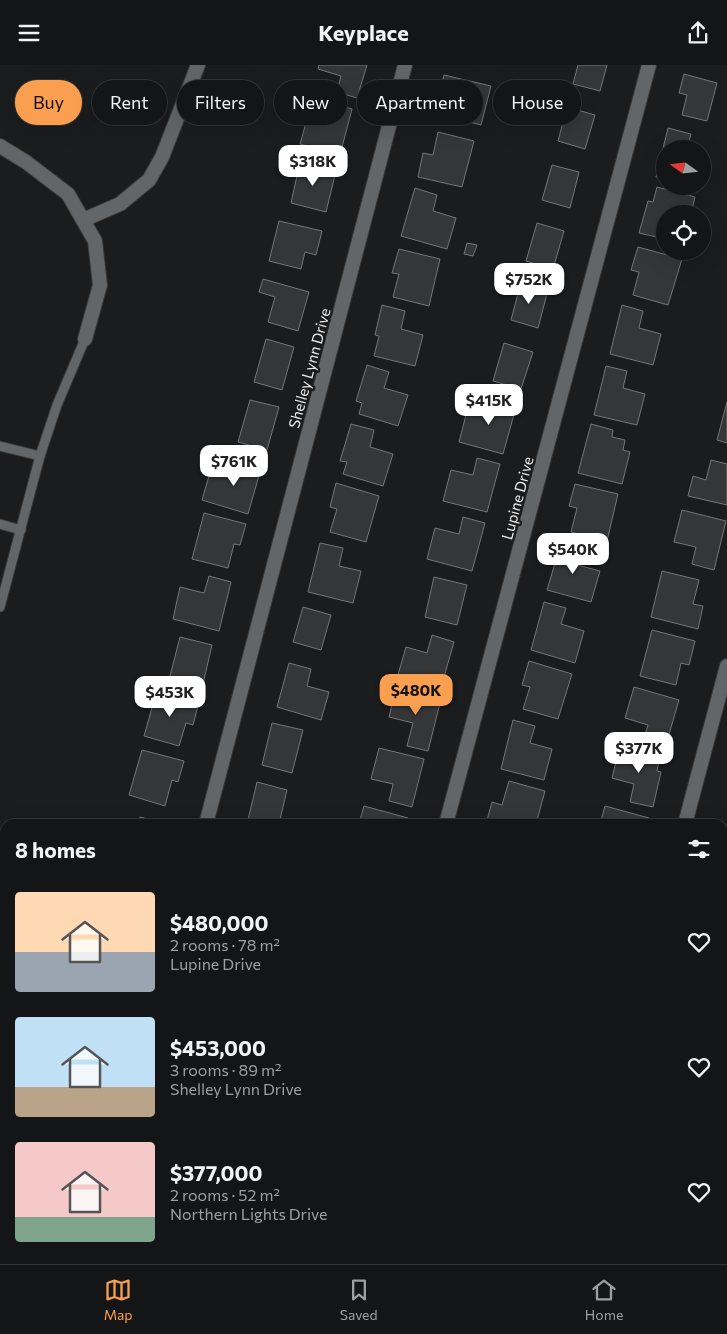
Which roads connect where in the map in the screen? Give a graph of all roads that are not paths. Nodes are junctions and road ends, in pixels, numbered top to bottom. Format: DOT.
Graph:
graph roads {
  1 [pos="198,65"];
  2 [pos="405,65"];
  3 [pos="650,65"];
  4 [pos="0,146"];
  5 [pos="83,220"];
  6 [pos="85,339"];
  7 [pos="0,446"];
  8 [pos="40,455"];
  9 [pos="0,524"];
  10 [pos="21,530"];
  11 [pos="0,607"];
  12 [pos="727,666"];
  13 [pos="207,819"];
  14 [pos="447,819"];
  15 [pos="686,819"];
  1 -- 5 [label="street"];
  2 -- 13 [label="street, Shelley Lynn Drive"];
  3 -- 14 [label="street, Lupine Drive"];
  4 -- 5 [label="street"];
  5 -- 6 [label="street"];
  6 -- 8 [label="lane"];
  7 -- 8 [label="lane"];
  8 -- 10 [label="lane"];
  9 -- 10 [label="lane"];
  10 -- 11 [label="lane"];
  12 -- 15 [label="street"];
}
